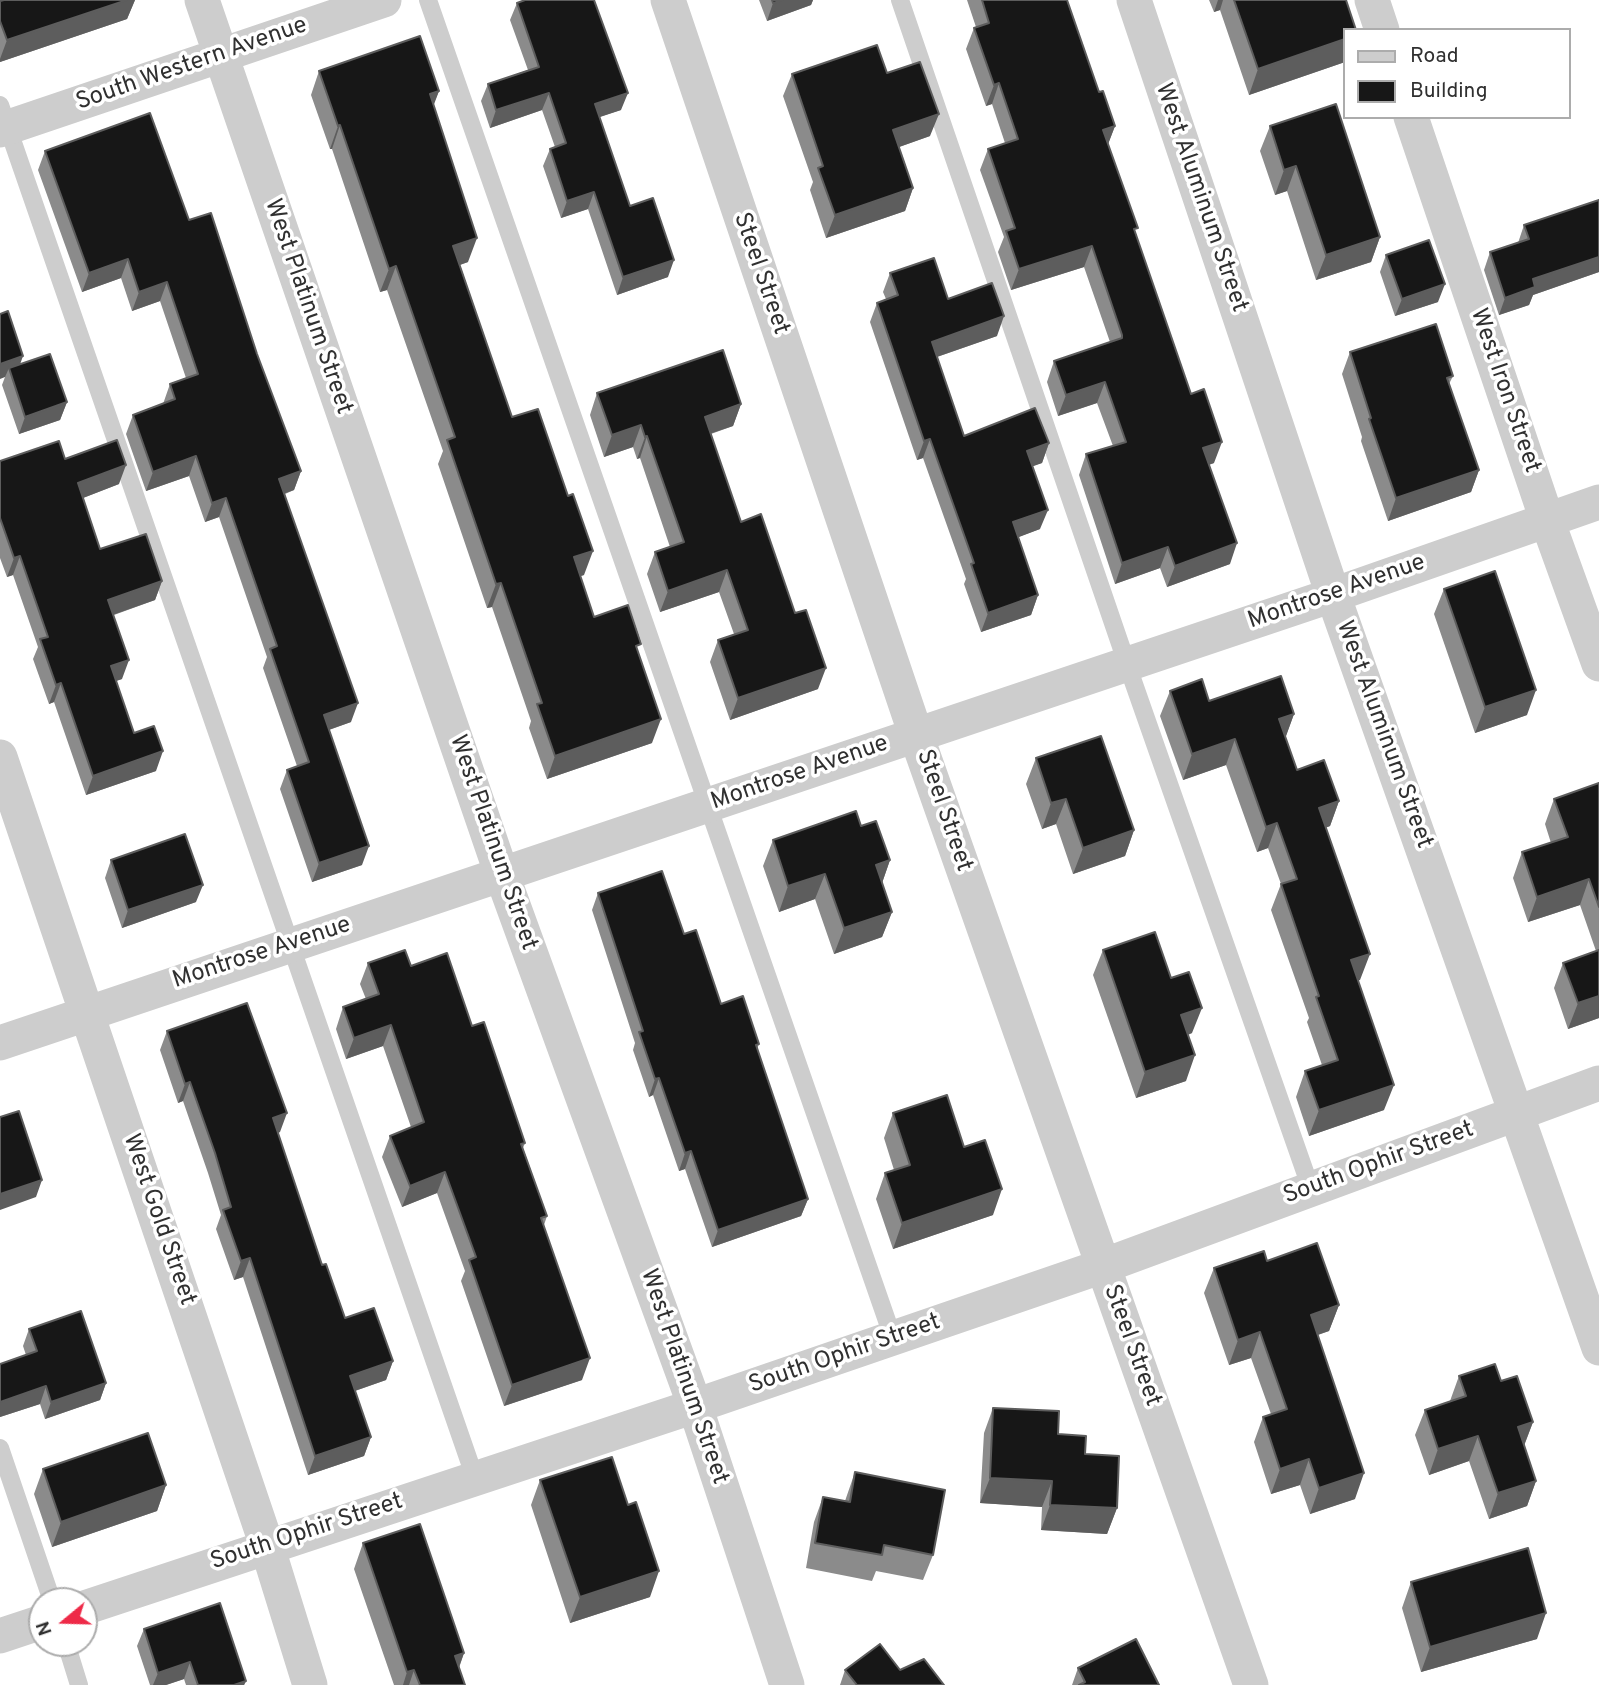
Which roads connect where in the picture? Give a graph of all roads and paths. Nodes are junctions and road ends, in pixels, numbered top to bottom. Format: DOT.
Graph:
graph roads {
  1 [pos="202,0"];
  2 [pos="384,0"];
  3 [pos="428,0"];
  4 [pos="668,0"];
  5 [pos="900,0"];
  6 [pos="1134,0"];
  7 [pos="1372,0"];
  8 [pos="1381,28"];
  9 [pos="221,55"];
  10 [pos="1412,119"];
  11 [pos="3,121"];
  12 [pos="1599,502"];
  13 [pos="1547,520"];
  14 [pos="1333,595"];
  15 [pos="1128,664"];
  16 [pos="1599,664"];
  17 [pos="916,735"];
  18 [pos="0,757"];
  19 [pos="708,806"];
  20 [pos="502,875"];
  21 [pos="291,945"];
  22 [pos="88,1012"];
  23 [pos="0,1043"];
  24 [pos="1599,1083"];
  25 [pos="1517,1114"];
  26 [pos="1311,1189"];
  27 [pos="1103,1266"];
  28 [pos="893,1338"];
  29 [pos="1599,1348"];
  30 [pos="695,1406"];
  31 [pos="0,1448"];
  32 [pos="475,1478"];
  33 [pos="267,1546"];
  34 [pos="47,1587"];
  35 [pos="98,1603"];
  36 [pos="28,1627"];
  37 [pos="0,1636"];
  38 [pos="70,1657"];
  39 [pos="79,1685"];
  40 [pos="310,1685"];
  41 [pos="787,1685"];
  42 [pos="1251,1685"];
  1 -- 9 [label="street, West Platinum Street"];
  2 -- 9 [label="street, South Western Avenue"];
  3 -- 19 [label="lane"];
  4 -- 17 [label="street, Steel Street"];
  5 -- 15 [label="lane"];
  6 -- 14 [label="street, West Aluminum Street"];
  7 -- 8 [label="street"];
  9 -- 11 [label="street, South Western Avenue"];
  9 -- 20 [label="street, West Platinum Street"];
  10 -- 13 [label="street, West Iron Street"];
  11 -- 21 [label="lane"];
  12 -- 13 [label="street, Montrose Avenue"];
  13 -- 14 [label="street, Montrose Avenue"];
  13 -- 16 [label="street, West Iron Street"];
  14 -- 15 [label="street, Montrose Avenue"];
  14 -- 25 [label="street, West Aluminum Street"];
  15 -- 17 [label="street, Montrose Avenue"];
  15 -- 26 [label="lane"];
  17 -- 19 [label="street, Montrose Avenue"];
  17 -- 27 [label="street, Steel Street"];
  18 -- 22 [label="street, West Gold Street"];
  19 -- 20 [label="street, Montrose Avenue"];
  19 -- 28 [label="lane"];
  20 -- 21 [label="street, Montrose Avenue"];
  20 -- 30 [label="street, West Platinum Street"];
  21 -- 22 [label="street, Montrose Avenue"];
  21 -- 32 [label="lane"];
  22 -- 23 [label="street, Montrose Avenue"];
  22 -- 33 [label="street, West Gold Street"];
  24 -- 25 [label="street, South Ophir Street"];
  25 -- 26 [label="street, South Ophir Street"];
  25 -- 29 [label="street, West Aluminum Street"];
  26 -- 27 [label="street, South Ophir Street"];
  27 -- 28 [label="street, South Ophir Street"];
  27 -- 42 [label="street, Steel Street"];
  28 -- 30 [label="street, South Ophir Street"];
  30 -- 32 [label="street, South Ophir Street"];
  30 -- 41 [label="street, West Platinum Street"];
  31 -- 34 [label="lane"];
  32 -- 33 [label="street, South Ophir Street"];
  33 -- 35 [label="street, South Ophir Street"];
  33 -- 40 [label="street, West Gold Street"];
  36 -- 37 [label="street"];
  38 -- 39 [label="lane"];
}
